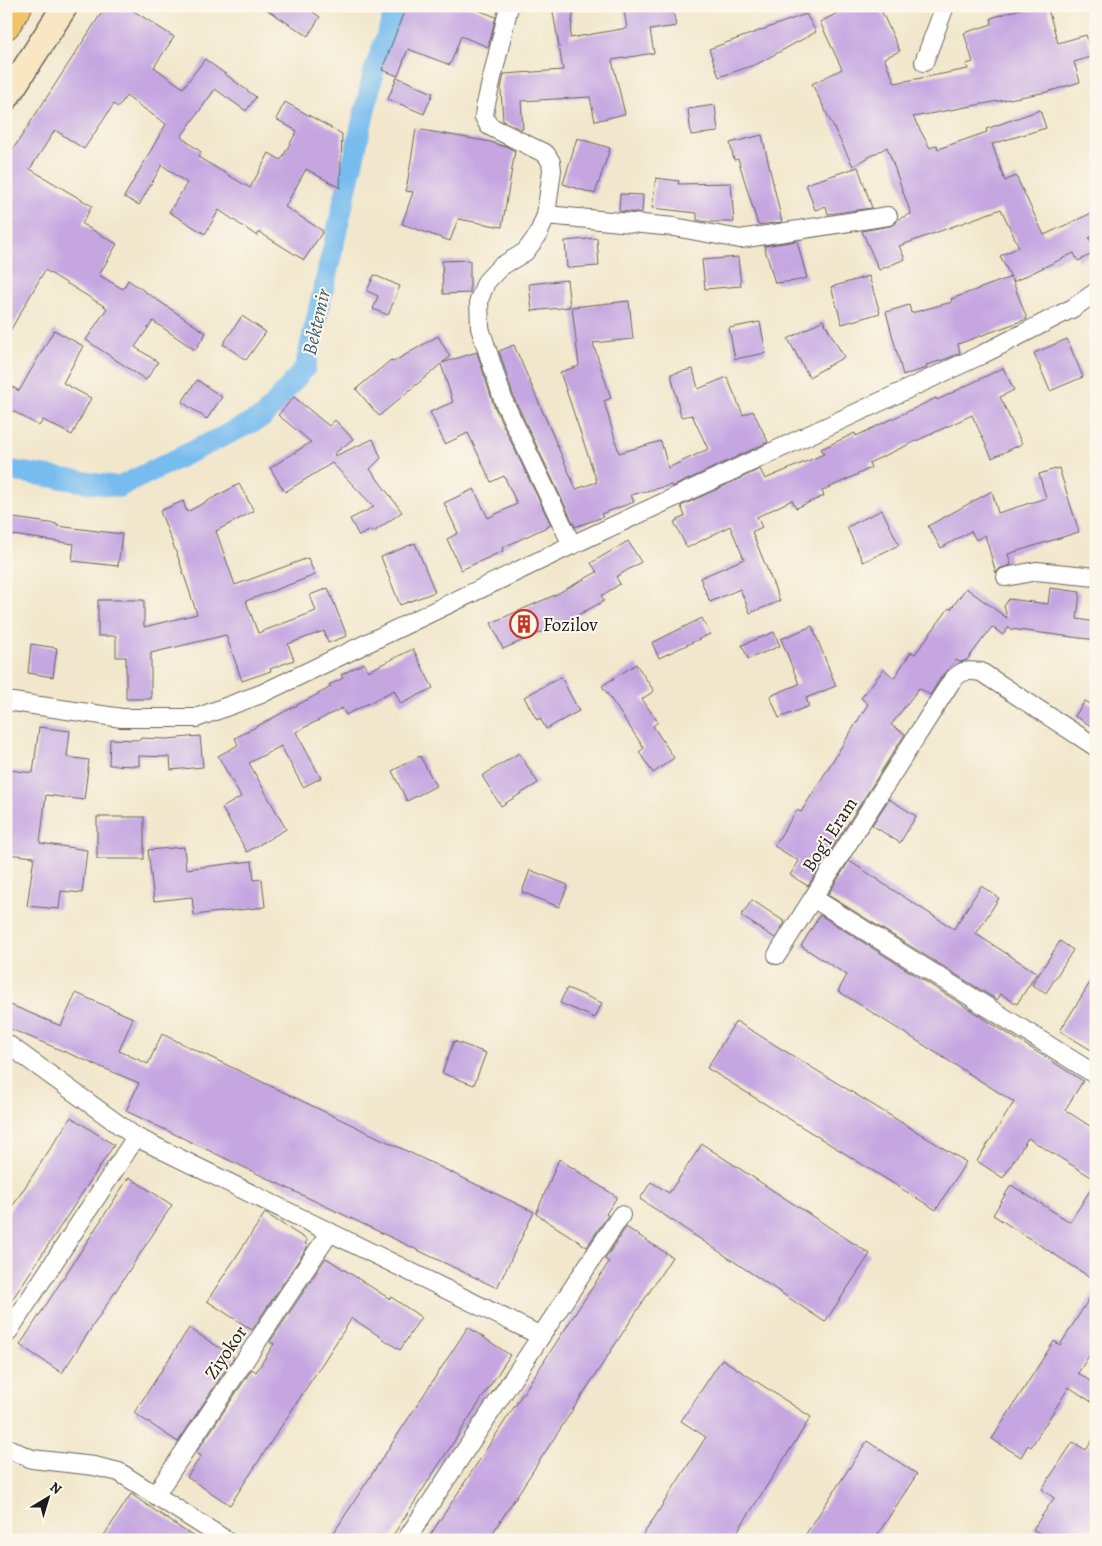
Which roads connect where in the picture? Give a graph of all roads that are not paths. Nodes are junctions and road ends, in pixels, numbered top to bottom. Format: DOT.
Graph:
graph roads {
  1 [pos="18,6"];
  2 [pos="65,6"];
  3 [pos="510,6"];
  4 [pos="945,6"];
  5 [pos="6,25"];
  6 [pos="924,62"];
  7 [pos="6,98"];
  8 [pos="546,215"];
  9 [pos="888,216"];
  10 [pos="1096,292"];
  11 [pos="572,545"];
  12 [pos="1096,577"];
  13 [pos="1006,578"];
  14 [pos="6,701"];
  15 [pos="1096,747"];
  16 [pos="814,898"];
  17 [pos="777,955"];
  18 [pos="6,1043"];
  19 [pos="1096,1075"];
  20 [pos="136,1137"];
  21 [pos="621,1215"];
  22 [pos="330,1232"];
  23 [pos="6,1335"];
  24 [pos="541,1336"];
  25 [pos="6,1447"];
  26 [pos="156,1494"];
  27 [pos="226,1540"];
  28 [pos="406,1540"];
  1 -- 5 [label="highway"];
  2 -- 7 [label="street"];
  3 -- 8 [label="street"];
  4 -- 6 [label="street"];
  8 -- 9 [label="street"];
  8 -- 11 [label="street"];
  10 -- 11 [label="street"];
  11 -- 14 [label="street"];
  12 -- 13 [label="street"];
  15 -- 16 [label="street, Bog'i Eram"];
  16 -- 17 [label="street"];
  16 -- 19 [label="street, Bog'i Eram"];
  18 -- 20 [label="street"];
  20 -- 22 [label="street"];
  20 -- 23 [label="street"];
  21 -- 24 [label="street"];
  22 -- 24 [label="street"];
  22 -- 26 [label="street, Ziyokor"];
  24 -- 28 [label="street"];
  25 -- 26 [label="street"];
  26 -- 27 [label="street"];
}
